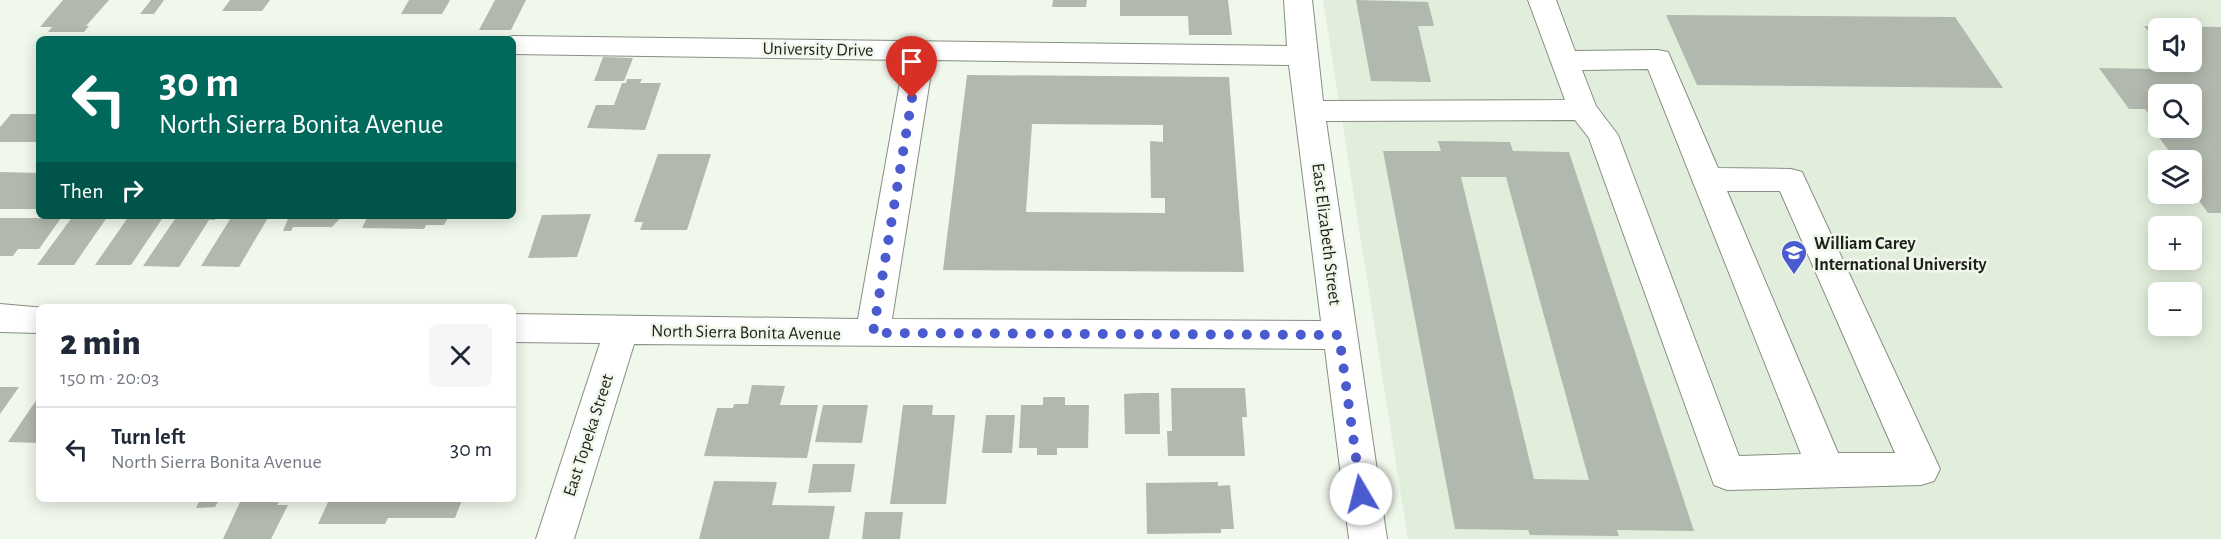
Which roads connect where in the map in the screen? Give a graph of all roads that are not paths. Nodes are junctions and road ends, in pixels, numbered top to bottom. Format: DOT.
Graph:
graph roads {
  1 [pos="1298,0"];
  2 [pos="1542,0"];
  3 [pos="516,45"];
  4 [pos="920,51"];
  5 [pos="1302,56"];
  6 [pos="1565,61"];
  7 [pos="1583,110"];
  8 [pos="1312,111"];
  9 [pos="1707,179"];
  10 [pos="0,318"];
  11 [pos="36,319"];
  12 [pos="516,328"];
  13 [pos="621,331"];
  14 [pos="873,333"];
  15 [pos="1339,335"];
  16 [pos="1826,470"];
  17 [pos="555,539"];
  18 [pos="1368,539"];
  1 -- 5 [label="street, East Elizabeth Street"];
  2 -- 6 [label="street"];
  3 -- 4 [label="street, University Drive"];
  4 -- 5 [label="street, University Drive"];
  4 -- 14 [label="street"];
  5 -- 8 [label="street, East Elizabeth Street"];
  6 -- 7 [label="street"];
  6 -- 9 [label="street"];
  7 -- 8 [label="street"];
  7 -- 16 [label="street"];
  8 -- 15 [label="street, East Elizabeth Street"];
  9 -- 16 [label="street"];
  9 -- 16 [label="street"];
  10 -- 11 [label="street"];
  12 -- 13 [label="street, North Sierra Bonita Avenue"];
  13 -- 14 [label="street, North Sierra Bonita Avenue"];
  13 -- 17 [label="street, East Topeka Street"];
  14 -- 15 [label="street, North Sierra Bonita Avenue"];
  15 -- 18 [label="street, East Elizabeth Street"];
}
